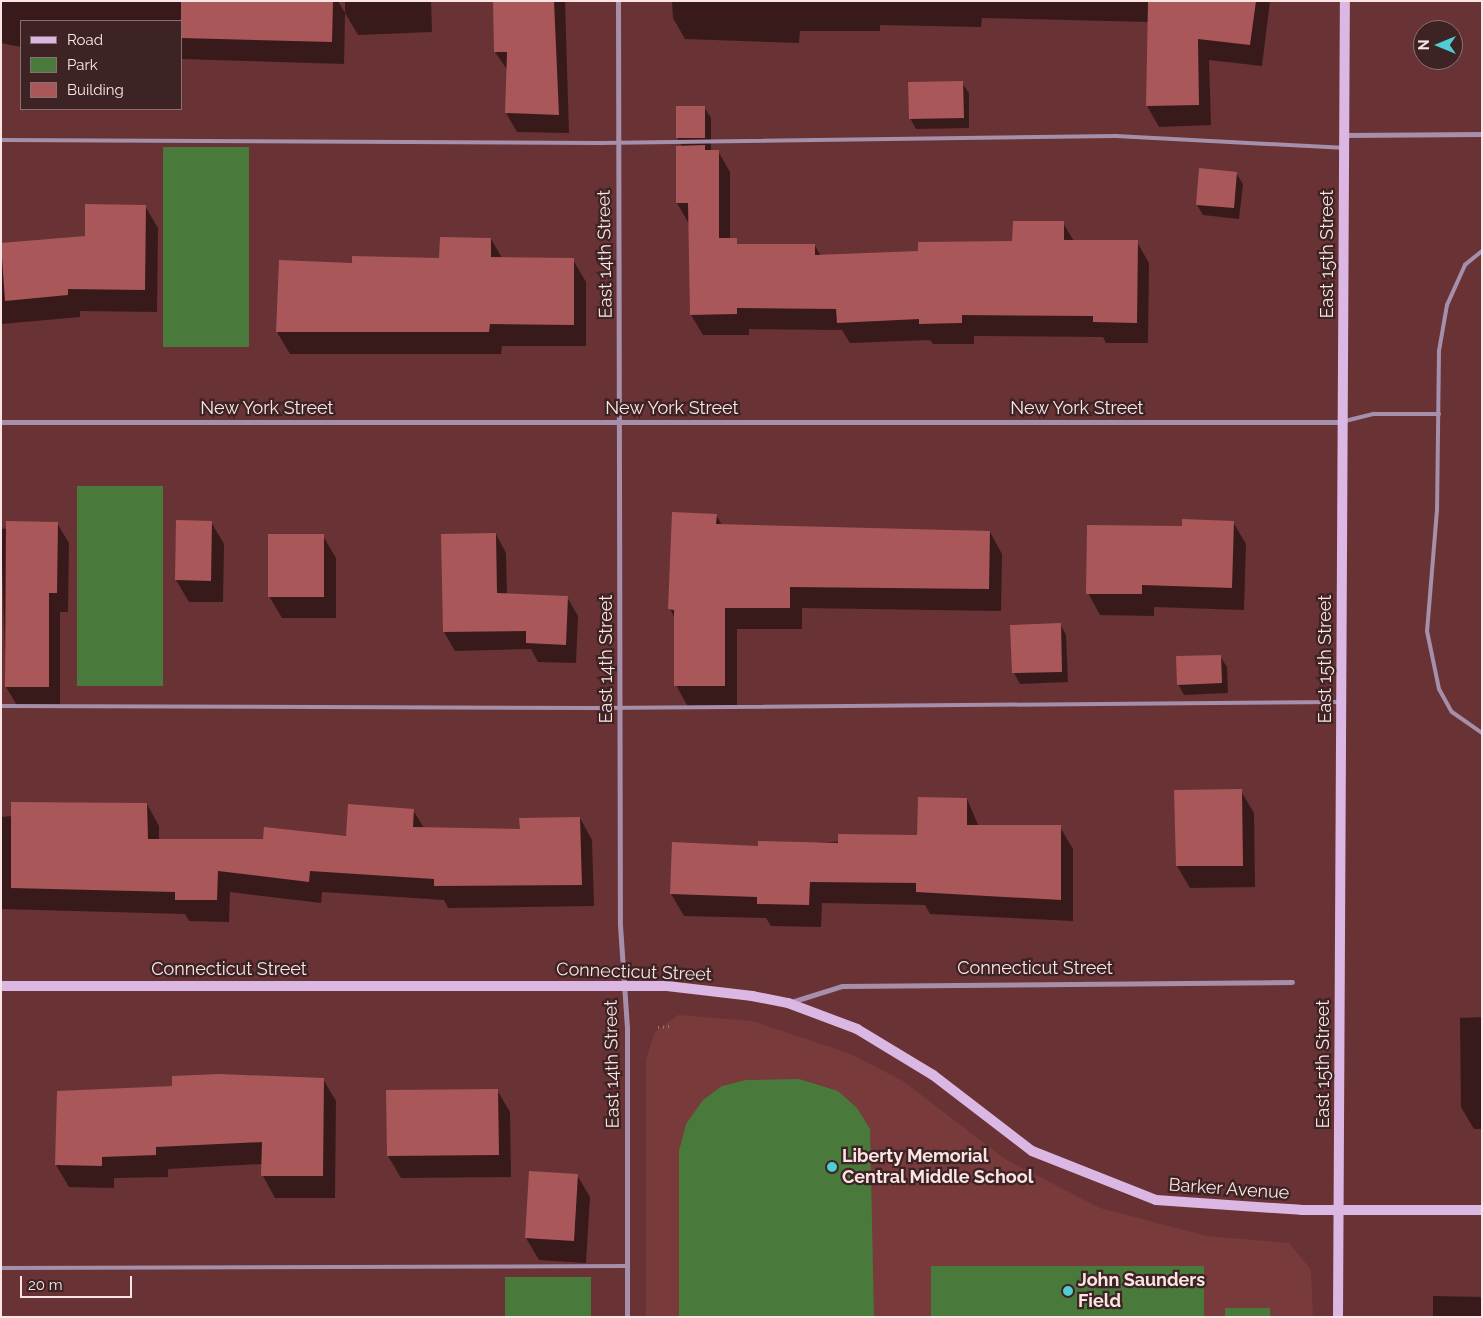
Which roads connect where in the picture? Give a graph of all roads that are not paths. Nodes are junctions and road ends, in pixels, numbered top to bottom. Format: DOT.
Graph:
graph roads {
  1 [pos="618,1"];
  2 [pos="1345,1"];
  3 [pos="1482,134"];
  4 [pos="1345,135"];
  5 [pos="1,140"];
  6 [pos="617,141"];
  7 [pos="1344,148"];
  8 [pos="1482,251"];
  9 [pos="1439,414"];
  10 [pos="1,422"];
  11 [pos="620,422"];
  12 [pos="1343,422"];
  13 [pos="1341,702"];
  14 [pos="1,706"];
  15 [pos="620,707"];
  16 [pos="1482,733"];
  17 [pos="1292,982"];
  18 [pos="624,985"];
  19 [pos="1,986"];
  20 [pos="788,1003"];
  21 [pos="1338,1210"];
  22 [pos="1482,1210"];
  23 [pos="626,1266"];
  24 [pos="1,1268"];
  25 [pos="627,1317"];
  26 [pos="1338,1317"];
  1 -- 6 [label="street, East 14th Street"];
  2 -- 4 [label="street, East 15th Street"];
  3 -- 4 [label="street"];
  4 -- 7 [label="street, East 15th Street"];
  5 -- 6 [label="lane"];
  6 -- 7 [label="lane"];
  6 -- 11 [label="street, East 14th Street"];
  7 -- 12 [label="street, East 15th Street"];
  8 -- 9 [label="lane"];
  9 -- 12 [label="lane"];
  9 -- 16 [label="lane"];
  10 -- 11 [label="street, New York Street"];
  11 -- 12 [label="street, New York Street"];
  11 -- 15 [label="street, East 14th Street"];
  12 -- 13 [label="street, East 15th Street"];
  13 -- 15 [label="lane"];
  13 -- 21 [label="street, East 15th Street"];
  14 -- 15 [label="lane"];
  15 -- 18 [label="street, East 14th Street"];
  17 -- 20 [label="street, Connecticut Street"];
  18 -- 19 [label="street, Connecticut Street"];
  18 -- 20 [label="street, Connecticut Street"];
  18 -- 23 [label="street, East 14th Street"];
  20 -- 21 [label="street, Barker Avenue"];
  21 -- 22 [label="street, Barker Avenue"];
  21 -- 26 [label="street, East 15th Street"];
  23 -- 24 [label="lane"];
  23 -- 25 [label="street, East 14th Street"];
}
